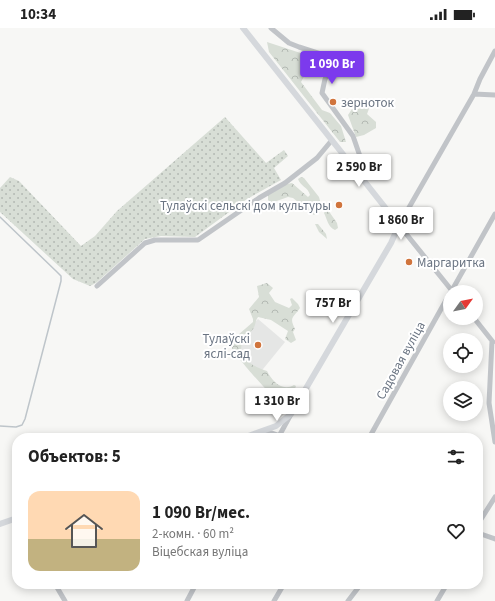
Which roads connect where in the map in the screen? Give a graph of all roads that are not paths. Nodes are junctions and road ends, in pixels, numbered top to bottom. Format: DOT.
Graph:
graph roads {
  1 [pos="243,28"];
  2 [pos="271,28"];
  3 [pos="495,51"];
  4 [pos="474,94"];
  5 [pos="495,95"];
  6 [pos="332,140"];
  7 [pos="357,171"];
  8 [pos="495,214"];
  9 [pos="399,224"];
  10 [pos="446,285"];
  11 [pos="455,285"];
  12 [pos="97,286"];
  13 [pos="443,306"];
  14 [pos="480,325"];
  15 [pos="494,341"];
  16 [pos="291,414"];
  17 [pos="261,432"];
  18 [pos="258,433"];
  19 [pos="265,433"];
  20 [pos="280,433"];
  21 [pos="372,433"];
  22 [pos="495,442"];
  23 [pos="495,497"];
  24 [pos="483,516"];
  25 [pos="12,520"];
  26 [pos="0,524"];
  27 [pos="483,535"];
  28 [pos="495,539"];
  29 [pos="58,589"];
  30 [pos="193,589"];
  31 [pos="281,589"];
  32 [pos="357,589"];
  33 [pos="444,589"];
  34 [pos="65,601"];
  35 [pos="187,601"];
  36 [pos="274,601"];
  37 [pos="348,601"];
  38 [pos="438,601"];
  1 -- 6 [label="main road"];
  2 -- 7 [label="street"];
  3 -- 4 [label="street"];
  4 -- 5 [label="street"];
  4 -- 9 [label="street"];
  6 -- 7 [label="main road"];
  6 -- 12 [label="street"];
  7 -- 9 [label="main road"];
  8 -- 11 [label="street, Садовая вуліца"];
  9 -- 10 [label="street"];
  9 -- 16 [label="main road"];
  13 -- 21 [label="street, Садовая вуліца"];
  14 -- 15 [label="street"];
  15 -- 22 [label="street"];
  16 -- 17 [label="main road"];
  16 -- 20 [label="street"];
  17 -- 18 [label="main road"];
  17 -- 19 [label="street"];
  23 -- 24 [label="street"];
  25 -- 26 [label="main road"];
  27 -- 28 [label="street"];
  29 -- 34 [label="street"];
  30 -- 35 [label="street"];
  31 -- 36 [label="street"];
  32 -- 37 [label="street"];
  33 -- 38 [label="street"];
}
